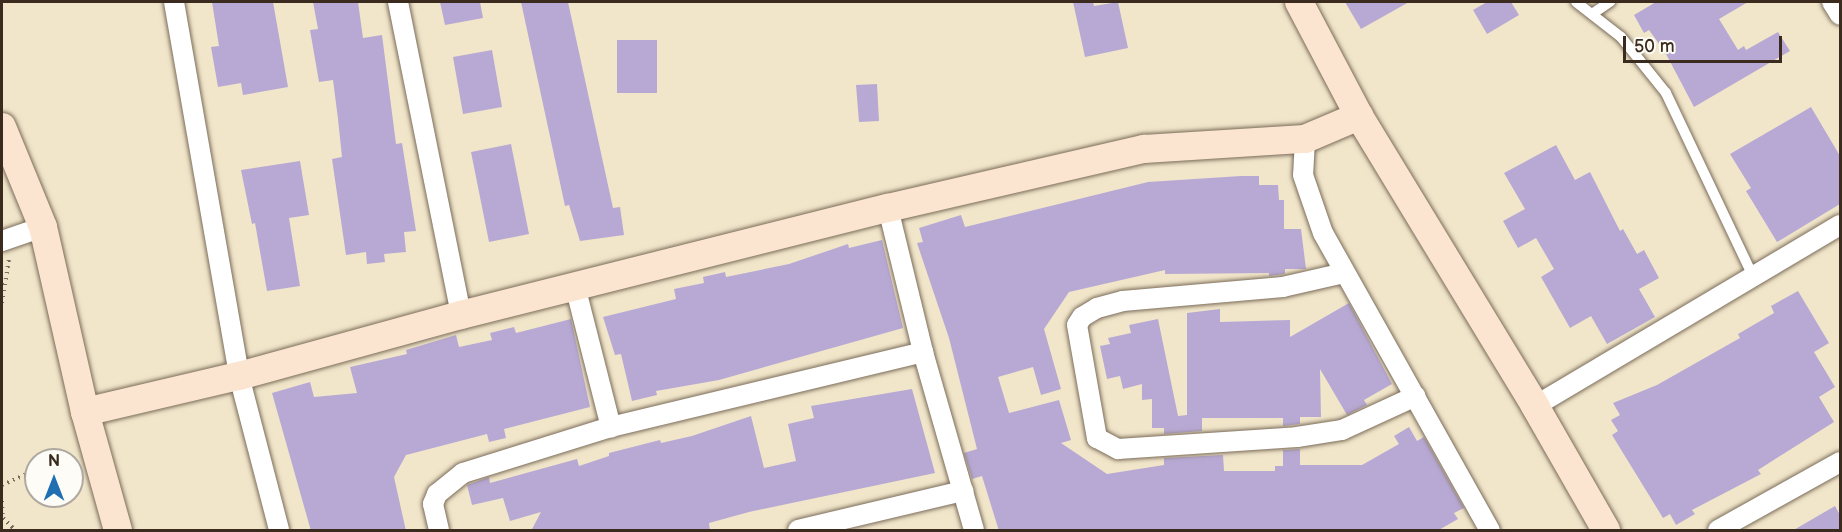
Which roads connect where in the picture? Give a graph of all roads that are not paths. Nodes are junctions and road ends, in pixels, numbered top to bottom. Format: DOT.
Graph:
graph roads {
  1 [pos="174,2"];
  2 [pos="398,2"];
  3 [pos="1299,2"];
  4 [pos="1576,2"];
  5 [pos="1610,2"];
  6 [pos="1832,2"];
  7 [pos="1592,14"];
  8 [pos="1840,15"];
  9 [pos="1359,116"];
  10 [pos="2,127"];
  11 [pos="1305,139"];
  12 [pos="888,208"];
  13 [pos="1840,225"];
  14 [pos="43,227"];
  15 [pos="6,239"];
  16 [pos="1344,273"];
  17 [pos="1753,276"];
  18 [pos="575,286"];
  19 [pos="461,315"];
  20 [pos="923,352"];
  21 [pos="239,376"];
  22 [pos="1416,396"];
  23 [pos="1535,406"];
  24 [pos="85,412"];
  25 [pos="610,427"];
  26 [pos="1840,462"];
  27 [pos="963,491"];
  28 [pos="822,528"];
  29 [pos="118,531"];
  30 [pos="279,531"];
  31 [pos="439,531"];
  32 [pos="798,531"];
  33 [pos="974,531"];
  34 [pos="1490,531"];
  35 [pos="1606,531"];
  36 [pos="1718,531"];
  1 -- 21 [label="street"];
  2 -- 19 [label="street"];
  3 -- 9 [label="street"];
  4 -- 7 [label="lane"];
  5 -- 7 [label="lane"];
  6 -- 8 [label="street"];
  7 -- 17 [label="lane"];
  9 -- 11 [label="street"];
  9 -- 23 [label="street"];
  10 -- 14 [label="street"];
  11 -- 12 [label="street"];
  11 -- 16 [label="street"];
  12 -- 18 [label="street"];
  12 -- 20 [label="street"];
  13 -- 17 [label="street"];
  14 -- 15 [label="street"];
  14 -- 24 [label="street"];
  16 -- 22 [label="street"];
  16 -- 22 [label="street"];
  17 -- 23 [label="street"];
  18 -- 19 [label="street"];
  18 -- 25 [label="street"];
  19 -- 21 [label="street"];
  20 -- 25 [label="street"];
  20 -- 27 [label="street"];
  21 -- 24 [label="street"];
  21 -- 30 [label="street"];
  22 -- 34 [label="street"];
  23 -- 35 [label="street"];
  24 -- 29 [label="street"];
  25 -- 31 [label="street"];
  26 -- 36 [label="street"];
  27 -- 28 [label="street"];
  27 -- 33 [label="street"];
  28 -- 32 [label="street"];
}
